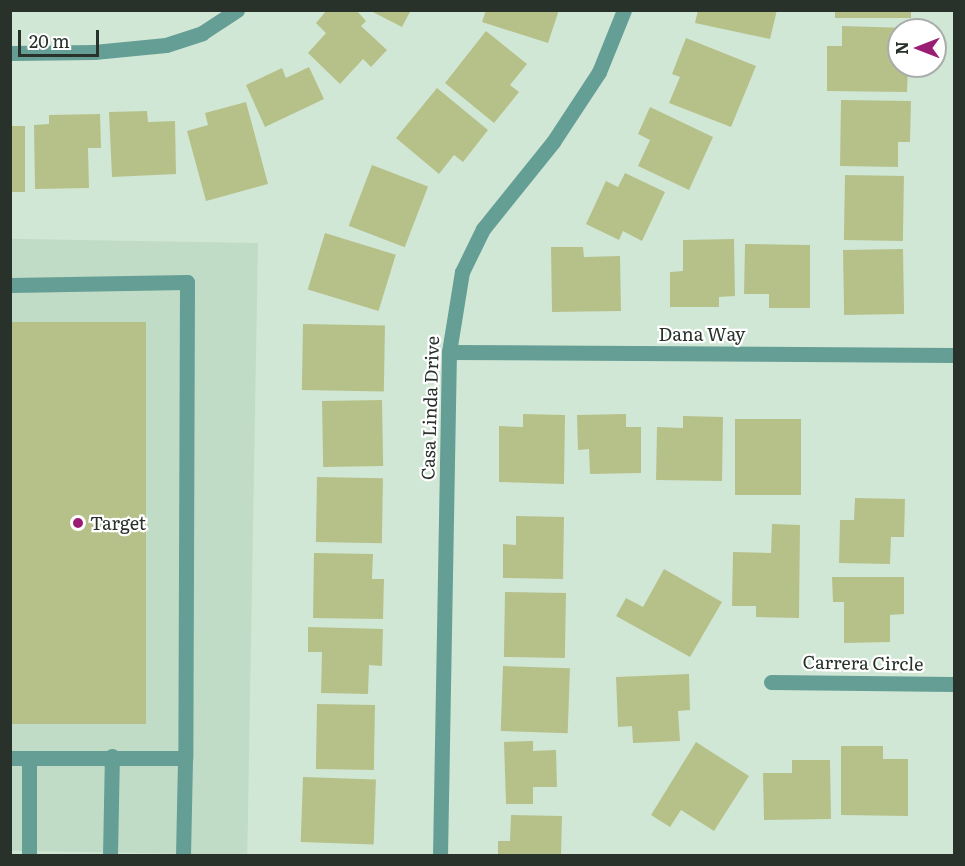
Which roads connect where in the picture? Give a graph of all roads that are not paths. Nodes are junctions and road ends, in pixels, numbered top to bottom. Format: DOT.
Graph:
graph roads {
  1 [pos="237,10"];
  2 [pos="624,10"];
  3 [pos="10,52"];
  4 [pos="10,285"];
  5 [pos="449,352"];
  6 [pos="954,355"];
  7 [pos="771,682"];
  8 [pos="954,684"];
  9 [pos="112,756"];
  10 [pos="10,758"];
  11 [pos="29,758"];
  12 [pos="185,758"];
  13 [pos="28,855"];
  14 [pos="110,855"];
  15 [pos="183,855"];
  16 [pos="440,855"];
  1 -- 3 [label="street"];
  2 -- 5 [label="street, Casa Linda Drive"];
  4 -- 12 [label="street"];
  5 -- 6 [label="street, Dana Way"];
  5 -- 16 [label="street, Casa Linda Drive"];
  7 -- 8 [label="street, Carrera Circle"];
  9 -- 11 [label="street"];
  9 -- 12 [label="street"];
  9 -- 14 [label="street"];
  10 -- 11 [label="street"];
  11 -- 13 [label="street"];
  12 -- 15 [label="street"];
}
